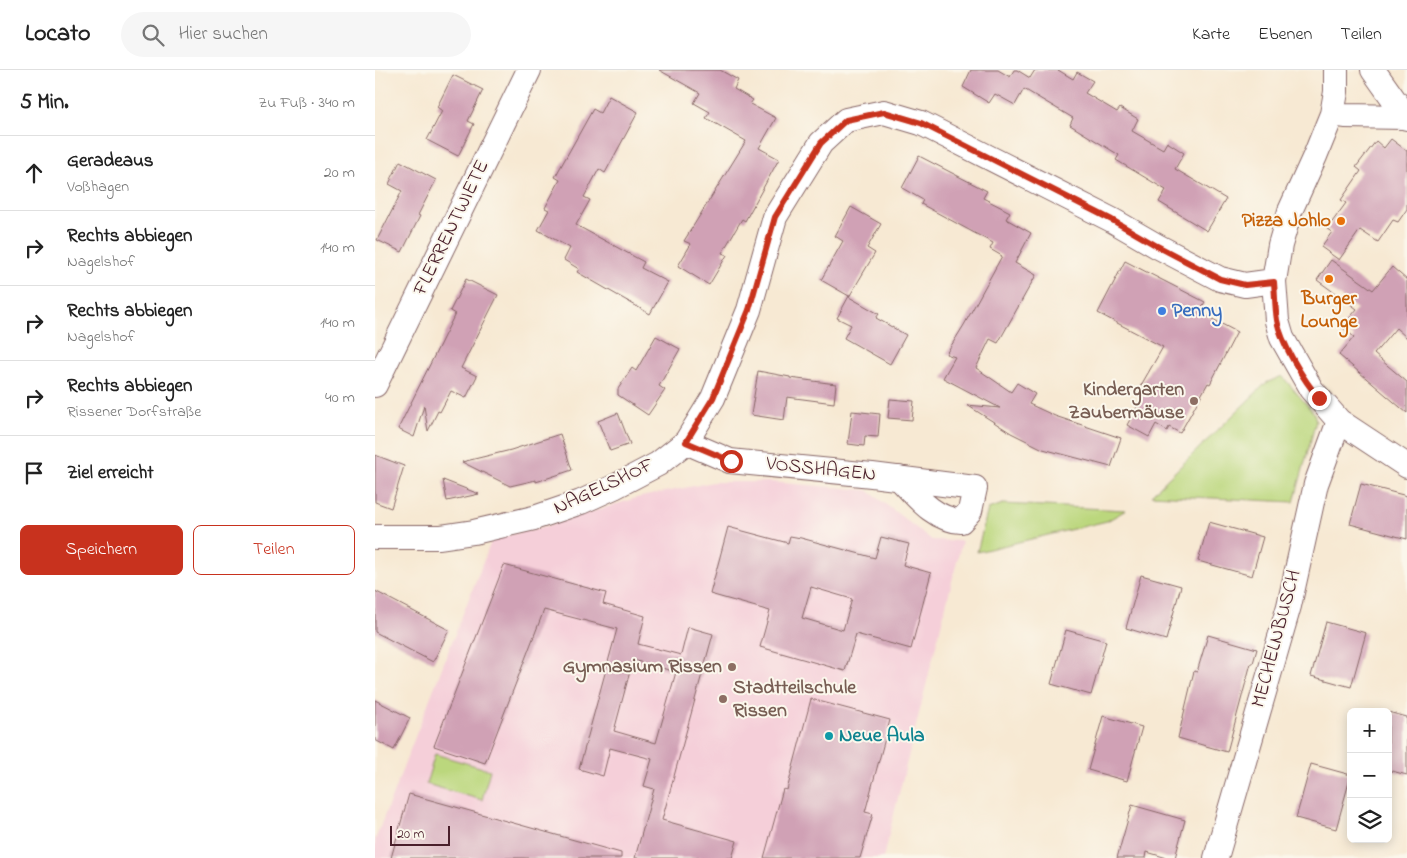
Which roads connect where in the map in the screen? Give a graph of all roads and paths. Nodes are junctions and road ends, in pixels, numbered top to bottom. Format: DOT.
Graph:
graph roads {
  1 [pos="529,70"];
  2 [pos="1336,70"];
  3 [pos="1373,70"];
  4 [pos="1332,114"];
  5 [pos="1407,118"];
  6 [pos="1274,282"];
  7 [pos="375,385"];
  8 [pos="1339,421"];
  9 [pos="686,442"];
  10 [pos="1407,466"];
  11 [pos="899,478"];
  12 [pos="375,537"];
  13 [pos="1216,858"];
  1 -- 7 [label="street, FLERRENTWIETE"];
  2 -- 4 [label="street"];
  3 -- 5 [label="street"];
  4 -- 5 [label="street"];
  4 -- 6 [label="street"];
  6 -- 8 [label="street"];
  6 -- 9 [label="street, NAGELSHOF"];
  8 -- 10 [label="street"];
  8 -- 13 [label="street, MECHELNBUSCH"];
  9 -- 11 [label="street, VOSSHAGEN"];
  9 -- 12 [label="street, NAGELSHOF"];
}
